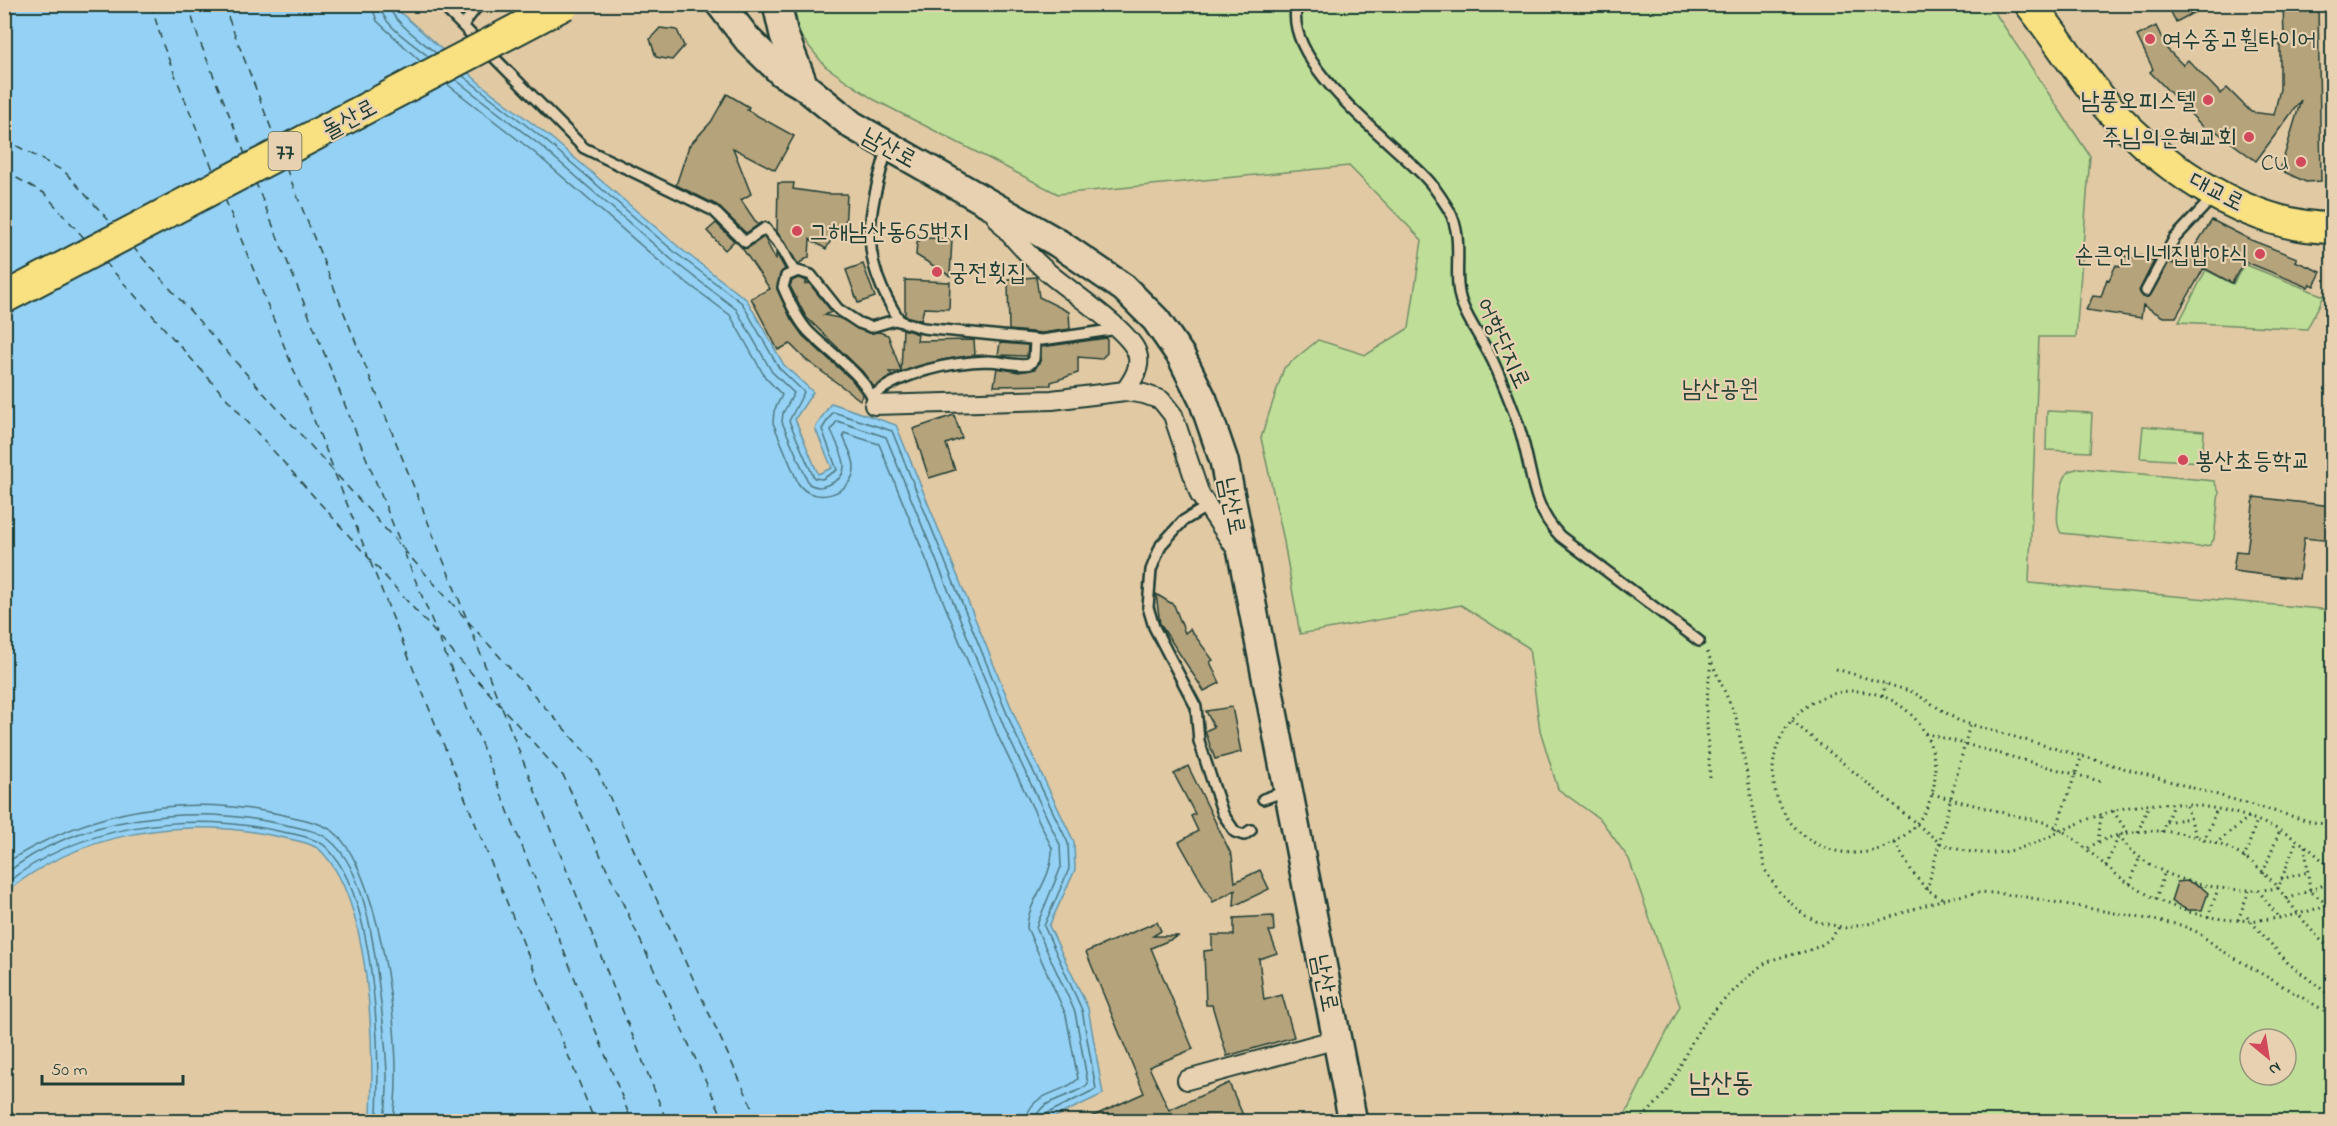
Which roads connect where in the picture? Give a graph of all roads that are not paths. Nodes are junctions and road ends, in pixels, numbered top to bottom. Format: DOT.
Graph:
graph roads {
  1 [pos="441,4"];
  2 [pos="479,4"];
  3 [pos="566,4"];
  4 [pos="720,4"];
  5 [pos="777,4"];
  6 [pos="1297,4"];
  7 [pos="2030,4"];
  8 [pos="463,25"];
  9 [pos="804,86"];
  10 [pos="888,145"];
  11 [pos="2215,194"];
  12 [pos="982,199"];
  13 [pos="2332,228"];
  14 [pos="794,272"];
  15 [pos="2146,291"];
  16 [pos="4,298"];
  17 [pos="900,321"];
  18 [pos="1118,329"];
  19 [pos="1035,340"];
  20 [pos="1125,391"];
  21 [pos="873,401"];
  22 [pos="1208,506"];
  23 [pos="1243,559"];
  24 [pos="1699,641"];
  25 [pos="1289,790"];
  26 [pos="1263,799"];
  27 [pos="1251,830"];
  28 [pos="1337,1038"];
  29 [pos="1187,1080"];
  30 [pos="1353,1122"];
  1 -- 8 [label="lane"];
  2 -- 8 [label="lane"];
  3 -- 16 [label="main road, 돌산로 / 77, bridge"];
  4 -- 9 [label="street, 남산로"];
  5 -- 9 [label="street"];
  6 -- 24 [label="lane, 어항단지로"];
  7 -- 11 [label="main road, 대교로"];
  8 -- 14 [label="lane"];
  9 -- 10 [label="street, 남산로"];
  10 -- 12 [label="street, 남산로"];
  10 -- 17 [label="lane"];
  11 -- 13 [label="main road, 대교로"];
  11 -- 15 [label="lane"];
  12 -- 18 [label="street"];
  12 -- 23 [label="street, 남산로"];
  14 -- 17 [label="lane"];
  14 -- 21 [label="lane"];
  17 -- 19 [label="lane"];
  18 -- 19 [label="lane"];
  18 -- 20 [label="street"];
  19 -- 21 [label="lane"];
  20 -- 21 [label="street"];
  20 -- 22 [label="street"];
  22 -- 23 [label="street"];
  22 -- 27 [label="lane"];
  23 -- 25 [label="street, 남산로"];
  25 -- 26 [label="lane"];
  25 -- 28 [label="street, 남산로"];
  28 -- 29 [label="street"];
  28 -- 30 [label="street, 남산로"];
}
